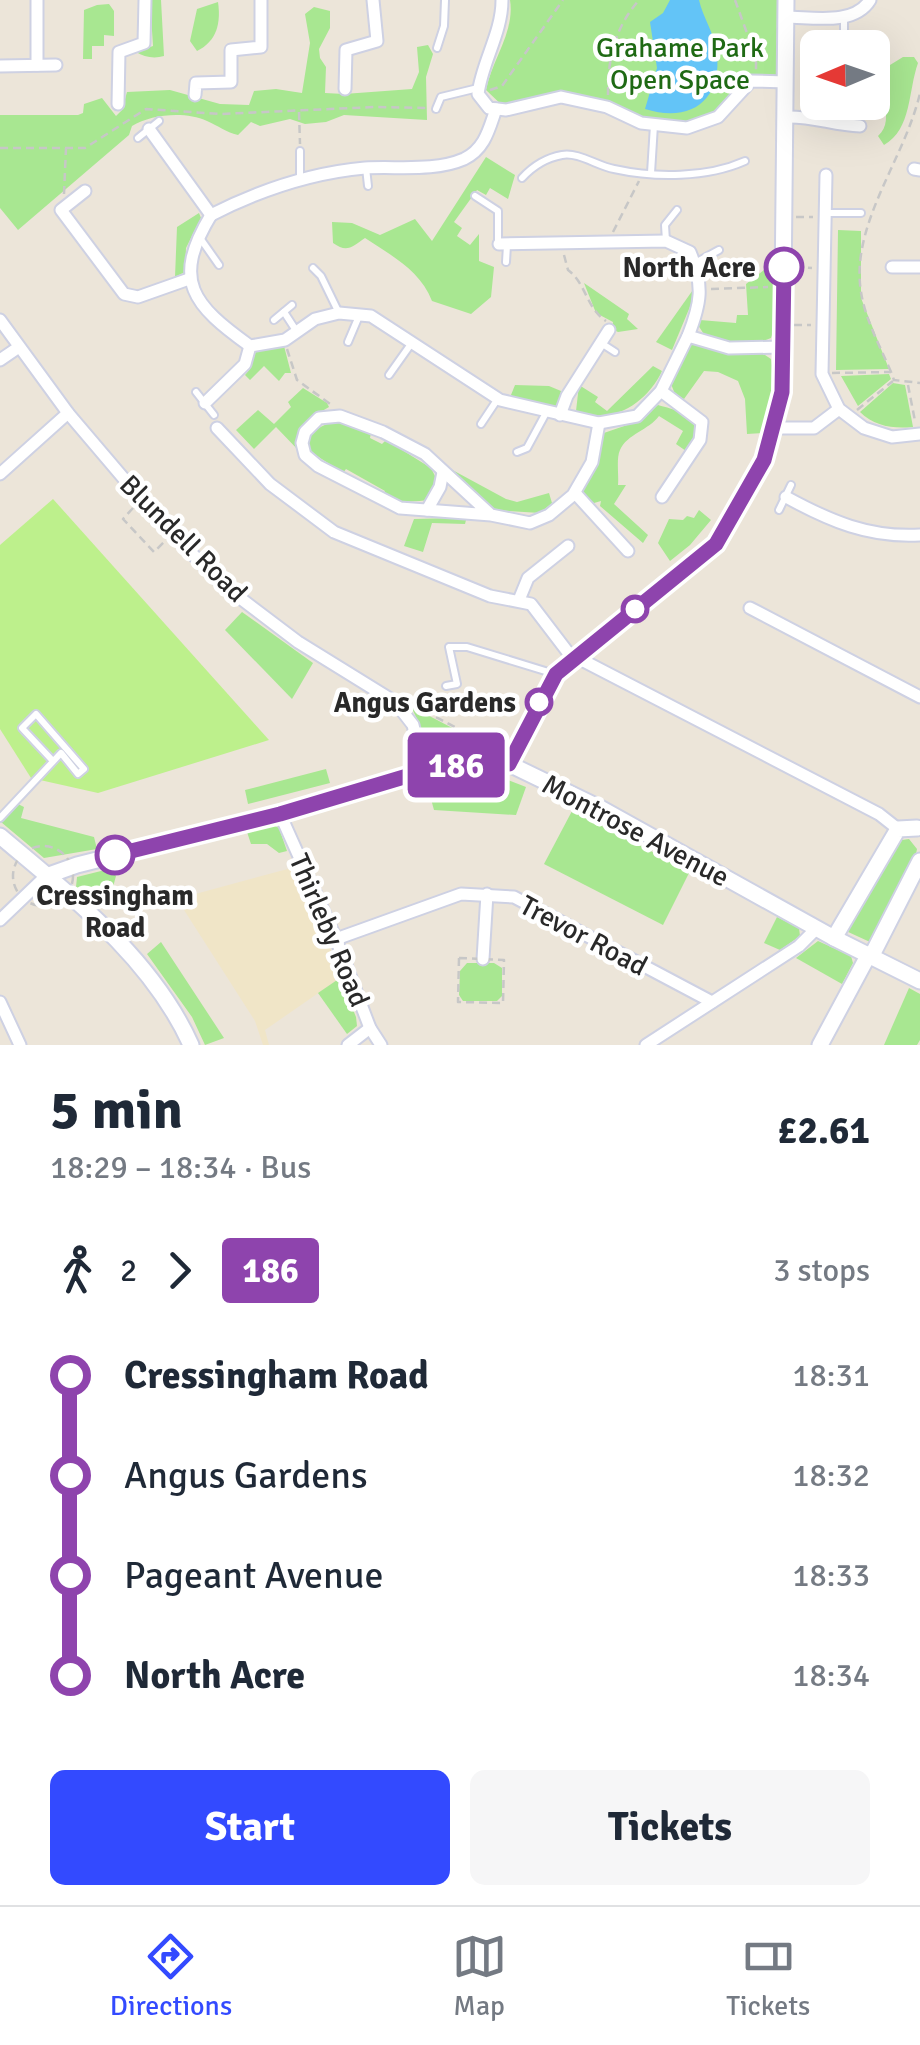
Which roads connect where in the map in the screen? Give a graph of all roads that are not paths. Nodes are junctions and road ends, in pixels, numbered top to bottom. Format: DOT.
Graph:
graph roads {
  1 [pos="38,0"];
  2 [pos="145,0"];
  3 [pos="261,0"];
  4 [pos="373,0"];
  5 [pos="445,0"];
  6 [pos="502,0"];
  7 [pos="870,0"];
  8 [pos="786,9"];
  9 [pos="844,17"];
  10 [pos="844,30"];
  11 [pos="437,48"];
  12 [pos="38,65"];
  13 [pos="56,65"];
  14 [pos="0,66"];
  15 [pos="786,82"];
  16 [pos="345,89"];
  17 [pos="478,91"];
  18 [pos="196,94"];
  19 [pos="118,104"];
  20 [pos="436,109"];
  21 [pos="501,109"];
  22 [pos="786,117"];
  23 [pos="654,124"];
  24 [pos="154,125"];
  25 [pos="860,126"];
  26 [pos="138,138"];
  27 [pos="300,151"];
  28 [pos="188,158"];
  29 [pos="744,160"];
  30 [pos="176,166"];
  31 [pos="366,168"];
  32 [pos="651,174"];
  33 [pos="826,175"];
  34 [pos="300,178"];
  35 [pos="522,178"];
  36 [pos="368,186"];
  37 [pos="85,191"];
  38 [pos="475,196"];
  39 [pos="677,210"];
  40 [pos="861,213"];
  41 [pos="211,215"];
  42 [pos="825,215"];
  43 [pos="199,236"];
  44 [pos="666,241"];
  45 [pos="502,244"];
  46 [pos="720,250"];
  47 [pos="506,262"];
  48 [pos="695,264"];
  49 [pos="219,266"];
  50 [pos="892,267"];
  51 [pos="920,267"];
  52 [pos="313,268"];
  53 [pos="189,280"];
  54 [pos="292,306"];
  55 [pos="284,312"];
  56 [pos="339,313"];
  57 [pos="359,315"];
  58 [pos="0,320"];
  59 [pos="274,320"];
  60 [pos="609,330"];
  61 [pos="297,332"];
  62 [pos="688,336"];
  63 [pos="348,342"];
  64 [pos="600,342"];
  65 [pos="412,343"];
  66 [pos="250,346"];
  67 [pos="19,347"];
  68 [pos="782,348"];
  69 [pos="615,352"];
  70 [pos="0,360"];
  71 [pos="389,375"];
  72 [pos="661,390"];
  73 [pos="196,392"];
  74 [pos="498,398"];
  75 [pos="204,403"];
  76 [pos="68,413"];
  77 [pos="553,413"];
  78 [pos="844,413"];
  79 [pos="216,422"];
  80 [pos="481,424"];
  81 [pos="599,424"];
  82 [pos="774,428"];
  83 [pos="919,438"];
  84 [pos="517,452"];
  85 [pos="443,472"];
  86 [pos="0,474"];
  87 [pos="788,491"];
  88 [pos="574,493"];
  89 [pos="662,496"];
  90 [pos="427,510"];
  91 [pos="779,510"];
  92 [pos="491,515"];
  93 [pos="920,536"];
  94 [pos="568,546"];
  95 [pos="628,551"];
  96 [pos="519,600"];
  97 [pos="750,608"];
  98 [pos="575,658"];
  99 [pos="556,674"];
  100 [pos="446,686"];
  101 [pos="920,697"];
  102 [pos="52,760"];
  103 [pos="509,764"];
  104 [pos="424,771"];
  105 [pos="280,814"];
  106 [pos="0,818"];
  107 [pos="898,828"];
  108 [pos="919,828"];
  109 [pos="0,836"];
  110 [pos="920,861"];
  111 [pos="46,876"];
  112 [pos="488,894"];
  113 [pos="0,920"];
  114 [pos="818,928"];
  115 [pos="834,938"];
  116 [pos="336,939"];
  117 [pos="870,955"];
  118 [pos="483,959"];
  119 [pos="920,981"];
  120 [pos="0,1002"];
  121 [pos="712,1002"];
  122 [pos="370,1028"];
  123 [pos="20,1045"];
  124 [pos="192,1045"];
  125 [pos="348,1045"];
  126 [pos="381,1045"];
  127 [pos="646,1045"];
  128 [pos="820,1045"];
  1 -- 12 [label="street"];
  2 -- 19 [label="street"];
  3 -- 18 [label="street"];
  4 -- 16 [label="street"];
  5 -- 11 [label="lane"];
  6 -- 17 [label="street"];
  7 -- 9 [label="street"];
  8 -- 9 [label="street"];
  8 -- 15 [label="street"];
  9 -- 10 [label="lane"];
  12 -- 13 [label="street"];
  12 -- 14 [label="street"];
  15 -- 22 [label="street"];
  15 -- 23 [label="street"];
  17 -- 20 [label="lane"];
  17 -- 21 [label="street"];
  21 -- 23 [label="street"];
  21 -- 31 [label="street"];
  22 -- 25 [label="street"];
  22 -- 68 [label="street"];
  23 -- 32 [label="lane"];
  24 -- 26 [label="lane"];
  24 -- 30 [label="street"];
  27 -- 34 [label="lane"];
  28 -- 30 [label="lane"];
  29 -- 32 [label="lane"];
  30 -- 41 [label="street"];
  31 -- 34 [label="street"];
  31 -- 36 [label="lane"];
  32 -- 35 [label="lane"];
  33 -- 42 [label="street"];
  34 -- 41 [label="street"];
  37 -- 53 [label="street"];
  38 -- 45 [label="lane"];
  39 -- 44 [label="lane"];
  40 -- 42 [label="lane"];
  41 -- 43 [label="street"];
  42 -- 78 [label="street"];
  43 -- 49 [label="lane"];
  43 -- 53 [label="street"];
  44 -- 45 [label="street"];
  44 -- 48 [label="street"];
  45 -- 47 [label="lane"];
  46 -- 48 [label="lane"];
  48 -- 62 [label="street"];
  50 -- 51 [label="street"];
  52 -- 56 [label="lane"];
  53 -- 66 [label="street"];
  54 -- 55 [label="lane"];
  55 -- 59 [label="lane"];
  55 -- 61 [label="lane"];
  56 -- 57 [label="street"];
  56 -- 61 [label="street"];
  57 -- 63 [label="lane"];
  57 -- 65 [label="street"];
  58 -- 67 [label="street, Blundell Road"];
  60 -- 64 [label="street"];
  61 -- 66 [label="street"];
  62 -- 68 [label="street"];
  62 -- 72 [label="street"];
  64 -- 69 [label="lane"];
  64 -- 77 [label="street"];
  65 -- 71 [label="lane"];
  65 -- 74 [label="street"];
  66 -- 75 [label="street"];
  67 -- 70 [label="street"];
  67 -- 76 [label="street, Blundell Road"];
  68 -- 82 [label="street"];
  72 -- 81 [label="street"];
  72 -- 89 [label="street"];
  73 -- 75 [label="lane"];
  74 -- 77 [label="street"];
  74 -- 80 [label="lane"];
  75 -- 79 [label="lane"];
  76 -- 86 [label="street"];
  76 -- 104 [label="street, Blundell Road"];
  77 -- 81 [label="street"];
  77 -- 84 [label="lane"];
  78 -- 82 [label="street"];
  78 -- 83 [label="street"];
  79 -- 96 [label="street"];
  81 -- 88 [label="street"];
  82 -- 98 [label="street"];
  85 -- 90 [label="street"];
  85 -- 90 [label="street"];
  85 -- 92 [label="street"];
  87 -- 91 [label="lane"];
  87 -- 93 [label="street"];
  88 -- 92 [label="street"];
  88 -- 95 [label="street"];
  90 -- 92 [label="street"];
  94 -- 96 [label="street"];
  96 -- 98 [label="street"];
  97 -- 101 [label="street"];
  98 -- 99 [label="street"];
  98 -- 107 [label="street"];
  99 -- 100 [label="lane"];
  99 -- 103 [label="street"];
  102 -- 102 [label="lane"];
  102 -- 106 [label="lane"];
  103 -- 104 [label="street, Montrose Avenue"];
  103 -- 114 [label="street, Montrose Avenue"];
  104 -- 105 [label="street, Montrose Avenue"];
  105 -- 111 [label="street, Montrose Avenue"];
  105 -- 116 [label="street, Thirleby Road"];
  107 -- 108 [label="street"];
  107 -- 115 [label="street"];
  109 -- 111 [label="street"];
  110 -- 117 [label="street"];
  111 -- 113 [label="street"];
  111 -- 124 [label="street"];
  112 -- 116 [label="street, Trevor Road"];
  112 -- 118 [label="street"];
  112 -- 121 [label="street, Trevor Road"];
  114 -- 115 [label="street, Montrose Avenue"];
  114 -- 121 [label="street"];
  115 -- 117 [label="street, Montrose Avenue"];
  116 -- 122 [label="street, Thirleby Road"];
  117 -- 119 [label="street, Montrose Avenue"];
  117 -- 128 [label="street"];
  120 -- 123 [label="street"];
  121 -- 127 [label="street"];
  122 -- 125 [label="street"];
  122 -- 126 [label="street, Thirleby Road"];
}
